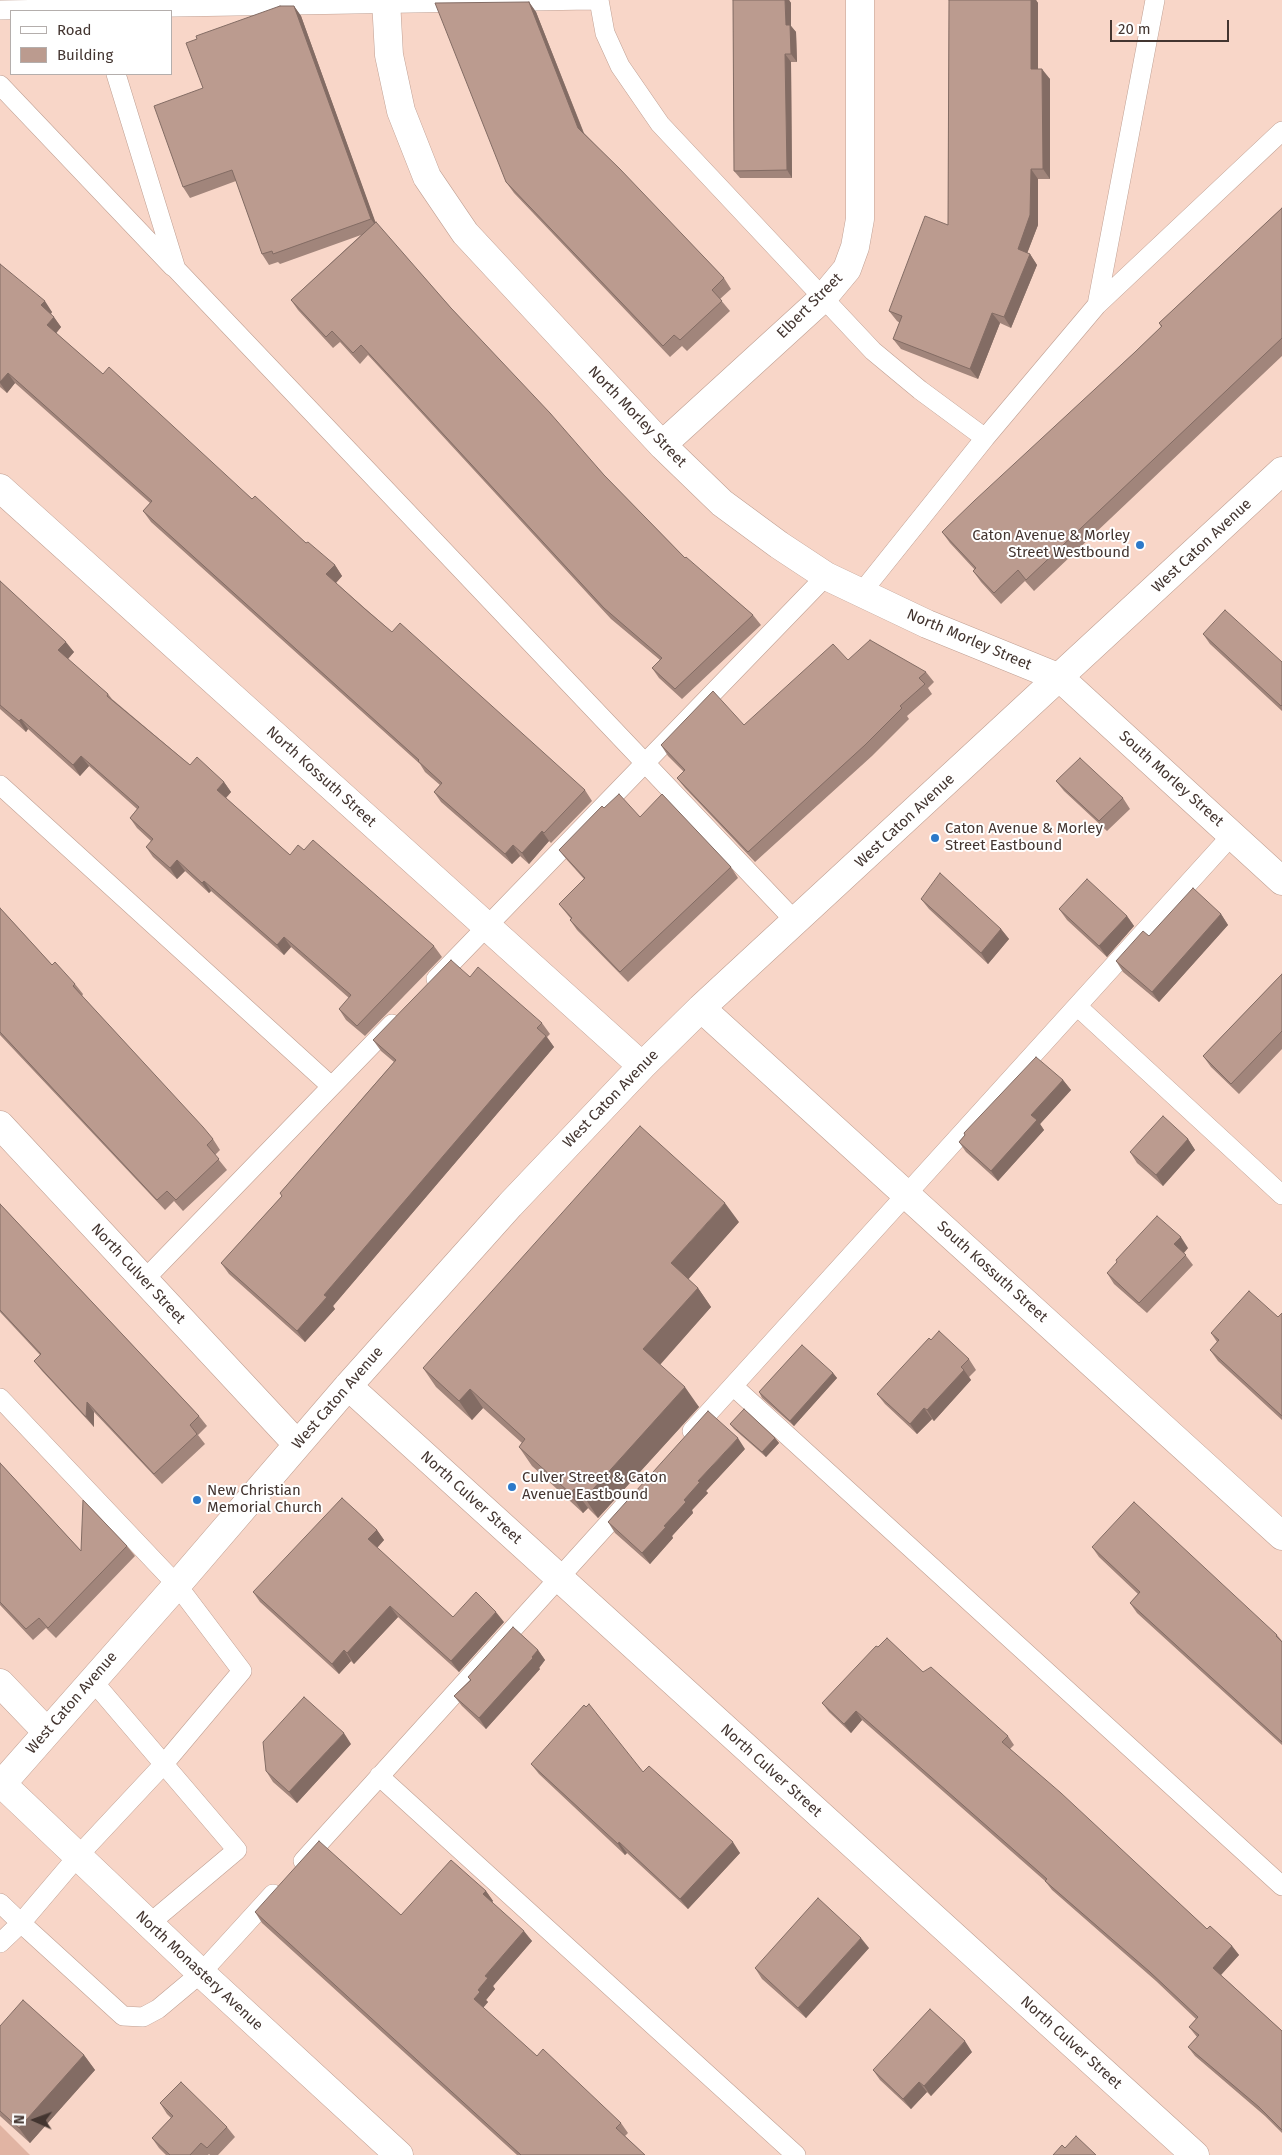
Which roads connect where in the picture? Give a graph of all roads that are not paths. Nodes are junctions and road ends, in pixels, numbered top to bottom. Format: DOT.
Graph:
graph roads {
  1 [pos="591,0"];
  2 [pos="599,0"];
  3 [pos="860,0"];
  4 [pos="1155,0"];
  5 [pos="386,2"];
  6 [pos="0,10"];
  7 [pos="96,10"];
  8 [pos="116,75"];
  9 [pos="0,85"];
  10 [pos="1282,131"];
  11 [pos="176,270"];
  12 [pos="822,299"];
  13 [pos="1097,305"];
  14 [pos="985,438"];
  15 [pos="662,445"];
  16 [pos="1282,471"];
  17 [pos="0,488"];
  18 [pos="826,576"];
  19 [pos="861,593"];
  20 [pos="1060,678"];
  21 [pos="645,763"];
  22 [pos="0,785"];
  23 [pos="1232,835"];
  24 [pos="1282,881"];
  25 [pos="796,922"];
  26 [pos="487,926"];
  27 [pos="426,989"];
  28 [pos="1077,1006"];
  29 [pos="702,1008"];
  30 [pos="406,1010"];
  31 [pos="642,1066"];
  32 [pos="331,1086"];
  33 [pos="0,1125"];
  34 [pos="906,1194"];
  35 [pos="1282,1195"];
  36 [pos="144,1280"];
  37 [pos="348,1386"];
  38 [pos="732,1386"];
  39 [pos="0,1398"];
  40 [pos="297,1444"];
  41 [pos="679,1445"];
  42 [pos="639,1489"];
  43 [pos="1282,1536"];
  44 [pos="559,1578"];
  45 [pos="177,1585"];
  46 [pos="92,1680"];
  47 [pos="0,1683"];
  48 [pos="46,1732"];
  49 [pos="163,1765"];
  50 [pos="379,1776"];
  51 [pos="1,1785"];
  52 [pos="78,1856"];
  53 [pos="1282,1886"];
  54 [pos="0,1903"];
  55 [pos="21,1923"];
  56 [pos="150,1924"];
  57 [pos="0,1943"];
  58 [pos="201,1973"];
  59 [pos="399,2155"];
  60 [pos="796,2155"];
  61 [pos="1195,2155"];
  1 -- 5 [label="lane"];
  2 -- 12 [label="lane"];
  3 -- 12 [label="street, Elbert Street"];
  4 -- 13 [label="lane"];
  5 -- 7 [label="lane"];
  5 -- 15 [label="street, North Morley Street"];
  6 -- 7 [label="lane"];
  8 -- 11 [label="lane"];
  9 -- 11 [label="lane"];
  10 -- 13 [label="lane"];
  11 -- 21 [label="lane"];
  12 -- 14 [label="lane"];
  12 -- 15 [label="street, Elbert Street"];
  13 -- 14 [label="lane"];
  14 -- 19 [label="lane"];
  15 -- 18 [label="street, North Morley Street"];
  16 -- 20 [label="street, West Caton Avenue"];
  17 -- 26 [label="street, North Kossuth Street"];
  18 -- 19 [label="street, North Morley Street"];
  18 -- 21 [label="lane"];
  19 -- 20 [label="street, North Morley Street"];
  20 -- 23 [label="street, South Morley Street"];
  20 -- 25 [label="street, West Caton Avenue"];
  21 -- 25 [label="lane"];
  21 -- 26 [label="lane"];
  22 -- 32 [label="lane"];
  23 -- 24 [label="street, South Morley Street"];
  23 -- 28 [label="lane"];
  25 -- 29 [label="street, West Caton Avenue"];
  26 -- 27 [label="lane"];
  26 -- 31 [label="street, North Kossuth Street"];
  28 -- 34 [label="lane"];
  28 -- 35 [label="lane"];
  29 -- 31 [label="street, West Caton Avenue"];
  29 -- 34 [label="street, South Kossuth Street"];
  30 -- 32 [label="lane"];
  31 -- 37 [label="street, West Caton Avenue"];
  32 -- 36 [label="lane"];
  33 -- 36 [label="street, North Culver Street"];
  34 -- 38 [label="lane"];
  34 -- 43 [label="street, South Kossuth Street"];
  36 -- 40 [label="street, North Culver Street"];
  37 -- 40 [label="street, West Caton Avenue"];
  37 -- 44 [label="street, North Culver Street"];
  38 -- 41 [label="lane"];
  38 -- 53 [label="lane"];
  39 -- 45 [label="lane"];
  40 -- 45 [label="street, West Caton Avenue"];
  42 -- 44 [label="lane"];
  44 -- 50 [label="lane"];
  44 -- 61 [label="street, North Culver Street"];
  45 -- 46 [label="street, West Caton Avenue"];
  45 -- 49 [label="lane"];
  46 -- 48 [label="street, West Caton Avenue"];
  46 -- 49 [label="lane"];
  47 -- 48 [label="street"];
  48 -- 51 [label="street, West Caton Avenue"];
  49 -- 52 [label="lane"];
  49 -- 56 [label="lane"];
  50 -- 58 [label="lane"];
  50 -- 60 [label="lane"];
  51 -- 52 [label="street, North Monastery Avenue"];
  52 -- 55 [label="lane"];
  52 -- 56 [label="street, North Monastery Avenue"];
  54 -- 55 [label="lane"];
  55 -- 57 [label="lane"];
  55 -- 58 [label="lane"];
  56 -- 58 [label="street, North Monastery Avenue"];
  58 -- 59 [label="street, North Monastery Avenue"];
}
